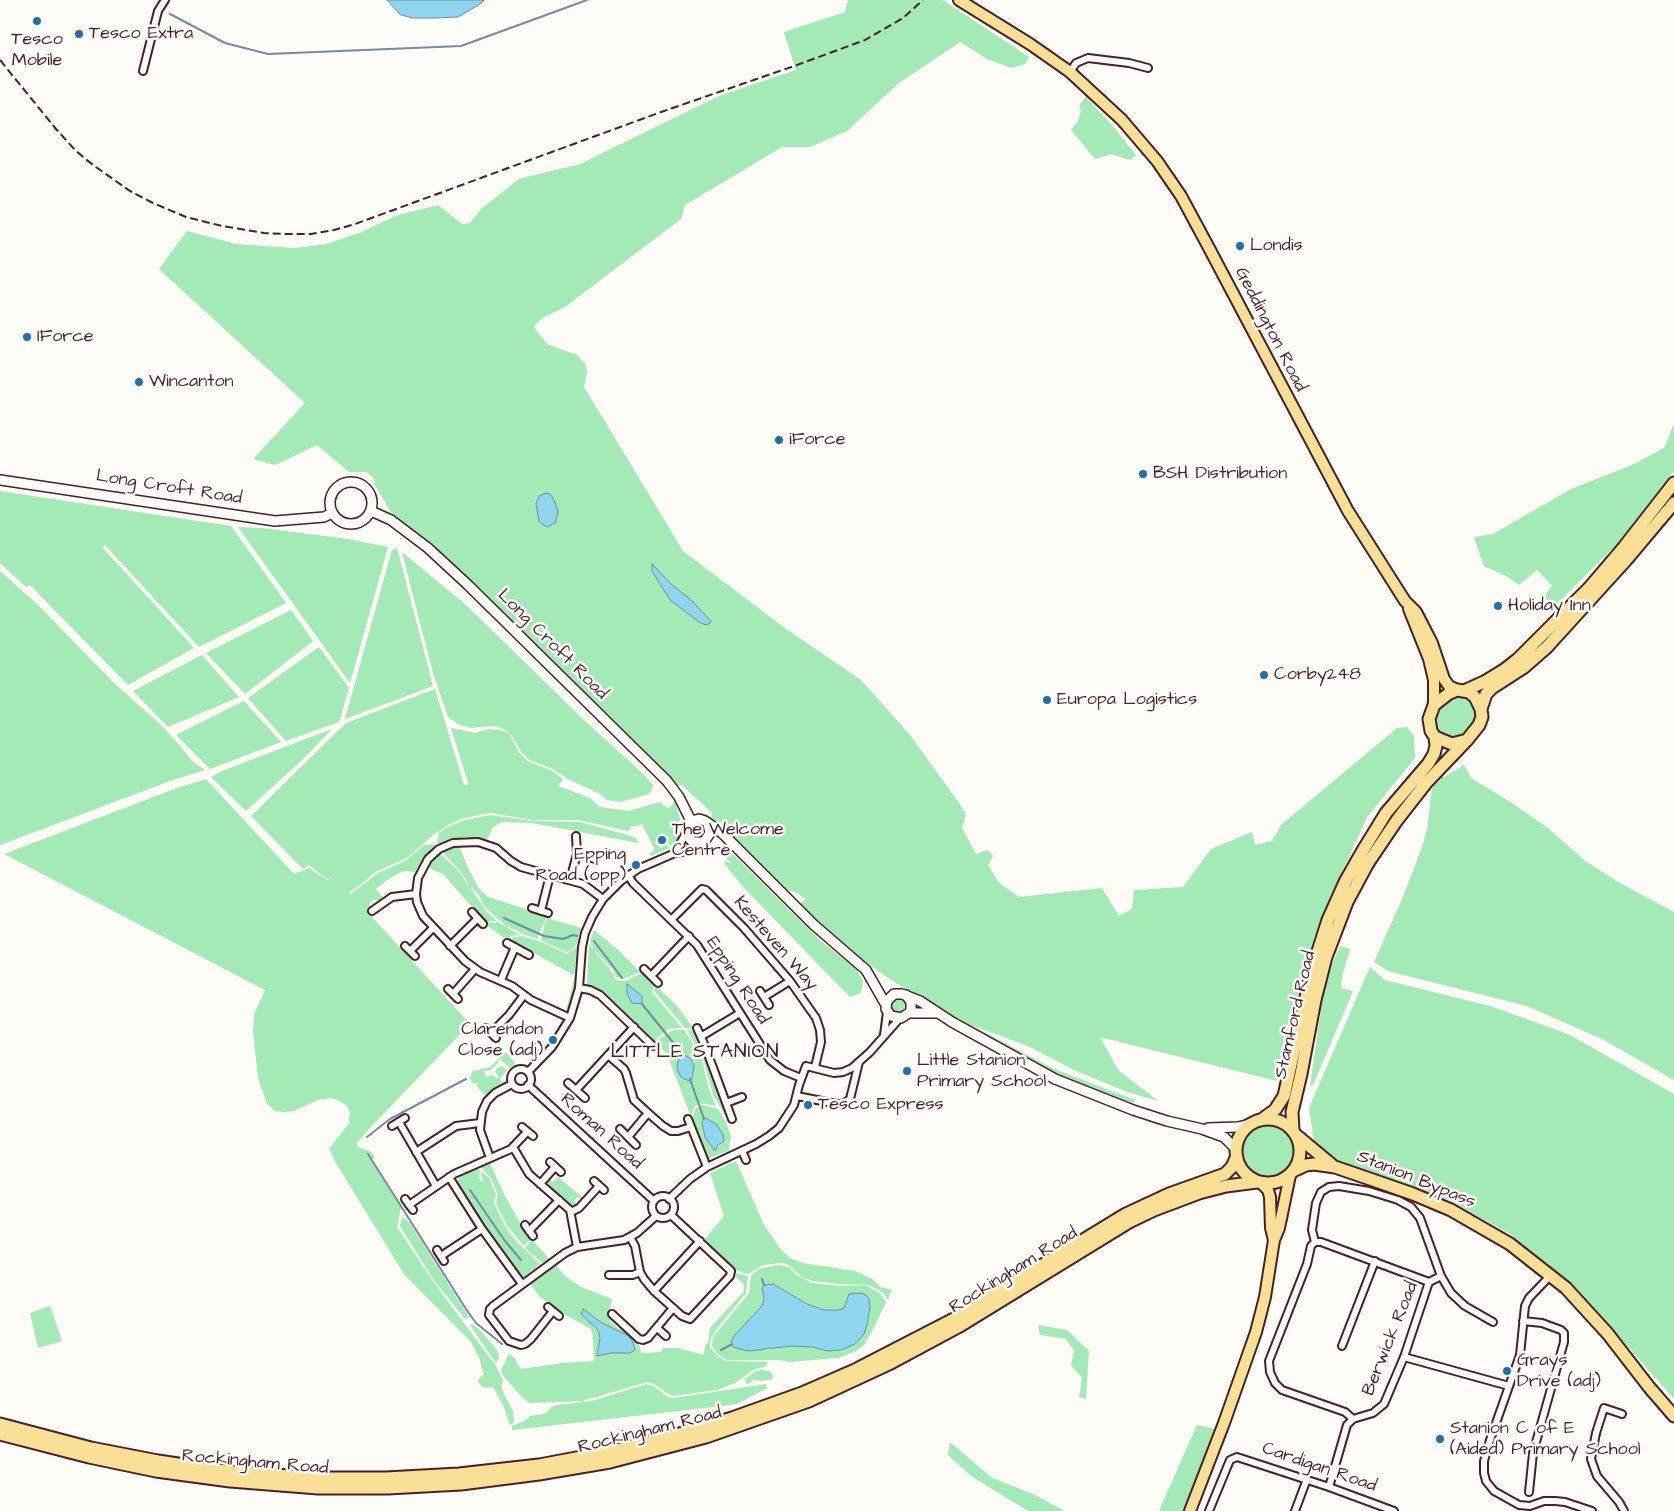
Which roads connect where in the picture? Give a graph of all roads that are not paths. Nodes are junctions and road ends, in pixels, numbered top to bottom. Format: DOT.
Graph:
graph roads {
  1 [pos="165,0"];
  2 [pos="959,0"];
  3 [pos="1148,68"];
  4 [pos="143,71"];
  5 [pos="1070,72"];
  6 [pos="0,480"];
  7 [pos="1674,483"];
  8 [pos="1674,503"];
  9 [pos="371,511"];
  10 [pos="332,513"];
  11 [pos="1409,606"];
  12 [pos="1460,691"];
  13 [pos="1434,705"];
  14 [pos="1482,709"];
  15 [pos="1435,737"];
  16 [pos="1467,740"];
  17 [pos="691,822"];
  18 [pos="708,824"];
  19 [pos="686,832"];
  20 [pos="576,836"];
  21 [pos="707,839"];
  22 [pos="697,843"];
  23 [pos="730,843"];
  24 [pos="676,853"];
  25 [pos="577,854"];
  26 [pos="595,858"];
  27 [pos="550,875"];
  28 [pos="628,875"];
  29 [pos="570,880"];
  30 [pos="416,894"];
  31 [pos="603,899"];
  32 [pos="373,906"];
  33 [pos="532,908"];
  34 [pos="541,911"];
  35 [pos="472,912"];
  36 [pos="548,913"];
  37 [pos="477,918"];
  38 [pos="671,920"];
  39 [pos="483,924"];
  40 [pos="433,928"];
  41 [pos="689,936"];
  42 [pos="507,943"];
  43 [pos="450,946"];
  44 [pos="515,947"];
  45 [pos="410,951"];
  46 [pos="529,955"];
  47 [pos="476,969"];
  48 [pos="644,969"];
  49 [pos="651,976"];
  50 [pos="501,980"];
  51 [pos="790,981"];
  52 [pos="658,983"];
  53 [pos="876,985"];
  54 [pos="579,988"];
  55 [pos="760,991"];
  56 [pos="453,994"];
  57 [pos="894,994"];
  58 [pos="524,995"];
  59 [pos="906,995"];
  60 [pos="764,997"];
  61 [pos="769,1005"];
  62 [pos="887,1008"];
  63 [pos="740,1013"];
  64 [pos="909,1013"];
  65 [pos="936,1013"];
  66 [pos="570,1018"];
  67 [pos="900,1018"];
  68 [pos="634,1027"];
  69 [pos="697,1028"];
  70 [pos="491,1033"];
  71 [pos="884,1035"];
  72 [pos="702,1036"];
  73 [pos="653,1046"];
  74 [pos="608,1055"];
  75 [pos="859,1062"];
  76 [pos="815,1067"];
  77 [pos="528,1072"];
  78 [pos="801,1078"];
  79 [pos="568,1083"];
  80 [pos="512,1084"];
  81 [pos="528,1085"];
  82 [pos="576,1090"];
  83 [pos="798,1096"];
  84 [pos="742,1097"];
  85 [pos="585,1098"];
  86 [pos="726,1103"];
  87 [pos="648,1113"];
  88 [pos="688,1119"];
  89 [pos="732,1119"];
  90 [pos="1262,1120"];
  91 [pos="480,1124"];
  92 [pos="1250,1124"];
  93 [pos="392,1126"];
  94 [pos="691,1127"];
  95 [pos="620,1129"];
  96 [pos="1202,1129"];
  97 [pos="527,1132"];
  98 [pos="1295,1133"];
  99 [pos="628,1137"];
  100 [pos="636,1145"];
  101 [pos="514,1147"];
  102 [pos="742,1151"];
  103 [pos="416,1152"];
  104 [pos="1236,1154"];
  105 [pos="490,1158"];
  106 [pos="746,1160"];
  107 [pos="555,1167"];
  108 [pos="707,1167"];
  109 [pos="1335,1167"];
  110 [pos="1292,1173"];
  111 [pos="449,1177"];
  112 [pos="594,1181"];
  113 [pos="1259,1182"];
  114 [pos="540,1184"];
  115 [pos="436,1186"];
  116 [pos="669,1199"];
  117 [pos="559,1200"];
  118 [pos="654,1200"];
  119 [pos="409,1205"];
  120 [pos="572,1212"];
  121 [pos="671,1215"];
  122 [pos="656,1216"];
  123 [pos="525,1225"];
  124 [pos="482,1229"];
  125 [pos="630,1237"];
  126 [pos="1274,1240"];
  127 [pos="700,1241"];
  128 [pos="1315,1242"];
  129 [pos="577,1246"];
  130 [pos="441,1256"];
  131 [pos="1375,1261"];
  132 [pos="640,1272"];
  133 [pos="610,1274"];
  134 [pos="1551,1275"];
  135 [pos="1441,1276"];
  136 [pos="1429,1282"];
  137 [pos="522,1284"];
  138 [pos="654,1291"];
  139 [pos="673,1308"];
  140 [pos="553,1311"];
  141 [pos="612,1314"];
  142 [pos="1523,1321"];
  143 [pos="1493,1322"];
  144 [pos="657,1328"];
  145 [pos="666,1336"];
  146 [pos="1342,1346"];
  147 [pos="1404,1357"];
  148 [pos="1509,1386"];
  149 [pos="1622,1414"];
  150 [pos="1674,1416"];
  151 [pos="1352,1419"];
  152 [pos="0,1424"];
  153 [pos="0,1434"];
  154 [pos="1308,1480"];
  155 [pos="1329,1487"];
  156 [pos="1529,1492"];
  157 [pos="1530,1508"];
  158 [pos="1190,1511"];
  159 [pos="1209,1511"];
  160 [pos="1295,1511"];
  161 [pos="1394,1511"];
  162 [pos="1592,1511"];
  163 [pos="1624,1511"];
  1 -- 4 [label="street"];
  2 -- 5 [label="main road, Geddington Road"];
  3 -- 5 [label="street"];
  5 -- 11 [label="main road, Geddington Road"];
  6 -- 10 [label="street, Long Croft Road"];
  7 -- 12 [label="highway"];
  8 -- 14 [label="highway"];
  9 -- 10 [label="street"];
  9 -- 10 [label="street"];
  9 -- 17 [label="street, Long Croft Road"];
  11 -- 12 [label="main road, Geddington Road"];
  11 -- 13 [label="main road, Geddington Road"];
  12 -- 13 [label="highway"];
  12 -- 14 [label="highway"];
  13 -- 15 [label="highway"];
  14 -- 16 [label="highway"];
  15 -- 16 [label="highway"];
  15 -- 90 [label="highway, Stamford Road"];
  16 -- 98 [label="highway, Stamford Road"];
  17 -- 18 [label="street"];
  17 -- 19 [label="street"];
  18 -- 21 [label="street"];
  18 -- 23 [label="street"];
  19 -- 22 [label="street"];
  19 -- 24 [label="street"];
  20 -- 25 [label="street"];
  21 -- 22 [label="street"];
  21 -- 23 [label="street"];
  22 -- 24 [label="street"];
  23 -- 53 [label="street"];
  24 -- 28 [label="street"];
  25 -- 26 [label="street"];
  25 -- 29 [label="street"];
  27 -- 29 [label="street"];
  27 -- 30 [label="street"];
  27 -- 34 [label="street"];
  28 -- 31 [label="street"];
  28 -- 38 [label="street, Epping Road"];
  29 -- 31 [label="street"];
  30 -- 32 [label="street"];
  30 -- 40 [label="street"];
  31 -- 54 [label="street"];
  33 -- 34 [label="street"];
  34 -- 36 [label="street"];
  35 -- 37 [label="street"];
  37 -- 39 [label="street"];
  37 -- 43 [label="street"];
  38 -- 41 [label="street, Epping Road"];
  38 -- 51 [label="street, Kesteven Way"];
  40 -- 43 [label="street"];
  40 -- 45 [label="street"];
  41 -- 49 [label="street"];
  41 -- 63 [label="street, Epping Road"];
  42 -- 44 [label="street"];
  43 -- 47 [label="street"];
  44 -- 46 [label="street"];
  44 -- 50 [label="street"];
  47 -- 50 [label="street"];
  47 -- 56 [label="street"];
  48 -- 49 [label="street"];
  49 -- 52 [label="street"];
  50 -- 58 [label="street"];
  51 -- 60 [label="street"];
  51 -- 76 [label="street, Kesteven Way"];
  53 -- 57 [label="street"];
  53 -- 62 [label="street"];
  54 -- 66 [label="street"];
  54 -- 68 [label="street"];
  55 -- 60 [label="street"];
  57 -- 59 [label="street"];
  57 -- 62 [label="street"];
  58 -- 66 [label="street"];
  58 -- 70 [label="street"];
  59 -- 64 [label="street"];
  59 -- 65 [label="street"];
  60 -- 61 [label="street"];
  62 -- 67 [label="street"];
  62 -- 71 [label="street"];
  63 -- 72 [label="street"];
  63 -- 78 [label="street, Epping Road"];
  64 -- 65 [label="street"];
  64 -- 67 [label="street"];
  65 -- 96 [label="street"];
  66 -- 77 [label="street"];
  67 -- 71 [label="street"];
  68 -- 73 [label="street"];
  68 -- 74 [label="street"];
  69 -- 72 [label="street"];
  71 -- 75 [label="street"];
  72 -- 86 [label="street"];
  74 -- 82 [label="street"];
  74 -- 87 [label="street"];
  75 -- 76 [label="street"];
  75 -- 83 [label="street"];
  76 -- 78 [label="street"];
  77 -- 80 [label="street"];
  77 -- 81 [label="street"];
  78 -- 83 [label="street"];
  79 -- 82 [label="street"];
  80 -- 81 [label="street"];
  80 -- 91 [label="street"];
  81 -- 118 [label="street, Roman Road"];
  82 -- 85 [label="street"];
  83 -- 102 [label="street"];
  84 -- 86 [label="street"];
  86 -- 89 [label="street"];
  87 -- 94 [label="street"];
  87 -- 99 [label="street"];
  88 -- 94 [label="street"];
  90 -- 92 [label="highway"];
  90 -- 98 [label="highway"];
  91 -- 103 [label="street"];
  91 -- 105 [label="street"];
  92 -- 96 [label="street"];
  92 -- 104 [label="highway"];
  93 -- 103 [label="street"];
  94 -- 108 [label="street"];
  95 -- 99 [label="street"];
  96 -- 104 [label="street"];
  97 -- 101 [label="street"];
  98 -- 109 [label="highway"];
  98 -- 110 [label="highway"];
  99 -- 100 [label="street"];
  101 -- 105 [label="street"];
  101 -- 114 [label="street"];
  102 -- 106 [label="street"];
  102 -- 108 [label="street"];
  103 -- 115 [label="street"];
  104 -- 113 [label="highway"];
  104 -- 152 [label="highway, Rockingham Road"];
  105 -- 111 [label="street"];
  107 -- 114 [label="street"];
  108 -- 116 [label="street"];
  109 -- 110 [label="highway"];
  109 -- 134 [label="highway, Stanion Bypass"];
  110 -- 113 [label="highway"];
  110 -- 126 [label="main road"];
  111 -- 115 [label="street"];
  111 -- 124 [label="street"];
  112 -- 120 [label="street"];
  113 -- 126 [label="main road"];
  113 -- 153 [label="highway, Rockingham Road"];
  114 -- 117 [label="street"];
  115 -- 119 [label="street"];
  116 -- 118 [label="street"];
  116 -- 121 [label="street"];
  117 -- 120 [label="street"];
  117 -- 123 [label="street"];
  118 -- 122 [label="street"];
  120 -- 129 [label="street"];
  121 -- 122 [label="street"];
  121 -- 127 [label="street"];
  122 -- 125 [label="street"];
  124 -- 130 [label="street"];
  124 -- 137 [label="street"];
  125 -- 129 [label="street"];
  125 -- 132 [label="street"];
  126 -- 158 [label="main road"];
  127 -- 138 [label="street"];
  127 -- 139 [label="street"];
  128 -- 131 [label="street"];
  128 -- 135 [label="street"];
  128 -- 151 [label="street"];
  129 -- 137 [label="street"];
  131 -- 136 [label="street"];
  131 -- 146 [label="street"];
  132 -- 133 [label="street"];
  132 -- 138 [label="street"];
  134 -- 142 [label="street"];
  134 -- 150 [label="highway, Stanion Bypass"];
  135 -- 136 [label="street, Berwick Road"];
  135 -- 143 [label="street"];
  136 -- 147 [label="street, Berwick Road"];
  137 -- 140 [label="street"];
  138 -- 139 [label="street"];
  139 -- 144 [label="street"];
  141 -- 144 [label="street"];
  142 -- 148 [label="street"];
  142 -- 156 [label="street"];
  144 -- 145 [label="street"];
  147 -- 148 [label="street"];
  147 -- 151 [label="street, Berwick Road"];
  148 -- 157 [label="street"];
  149 -- 163 [label="street"];
  151 -- 155 [label="street"];
  154 -- 155 [label="street, Cardigan Road"];
  154 -- 159 [label="street, Cardigan Road"];
  154 -- 160 [label="street"];
  155 -- 161 [label="street, Cardigan Road"];
  157 -- 162 [label="street"];
}
